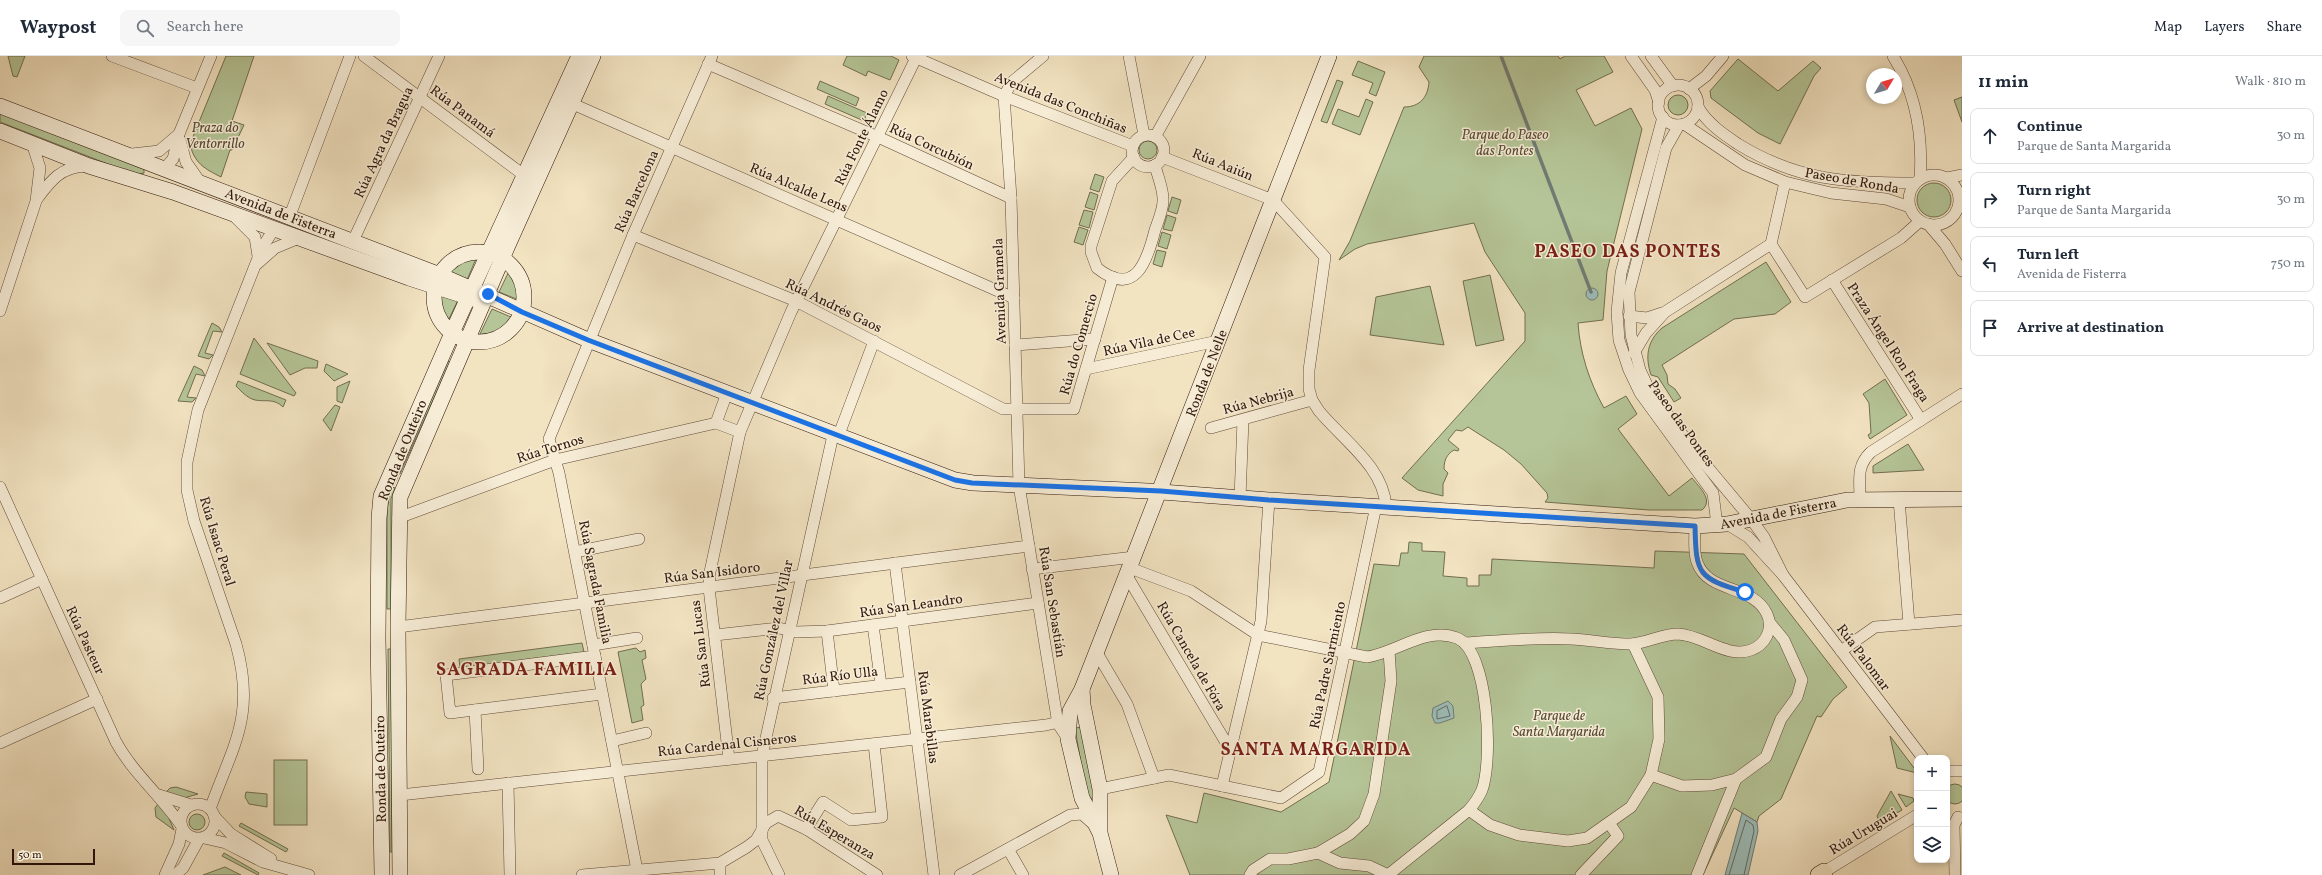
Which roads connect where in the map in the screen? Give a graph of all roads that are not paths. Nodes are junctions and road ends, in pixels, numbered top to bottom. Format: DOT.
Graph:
graph roads {
  1 [pos="112,56"];
  2 [pos="211,56"];
  3 [pos="350,56"];
  4 [pos="364,56"];
  5 [pos="439,56"];
  6 [pos="579,56"];
  7 [pos="593,56"];
  8 [pos="1042,56"];
  9 [pos="1129,56"];
  10 [pos="1200,56"];
  11 [pos="1329,56"];
  12 [pos="1631,56"];
  13 [pos="1652,56"];
  14 [pos="1724,56"];
  15 [pos="1893,56"];
  16 [pos="915,57"];
  17 [pos="710,60"];
  18 [pos="1673,86"];
  19 [pos="197,88"];
  20 [pos="1689,89"];
  21 [pos="1004,96"];
  22 [pos="420,97"];
  23 [pos="565,102"];
  24 [pos="1659,102"];
  25 [pos="1,104"];
  26 [pos="1698,107"];
  27 [pos="1663,117"];
  28 [pos="1682,125"];
  29 [pos="0,131"];
  30 [pos="179,134"];
  31 [pos="1149,136"];
  32 [pos="878,137"];
  33 [pos="32,143"];
  34 [pos="672,148"];
  35 [pos="1133,152"];
  36 [pos="121,153"];
  37 [pos="1158,161"];
  38 [pos="89,166"];
  39 [pos="164,169"];
  40 [pos="1962,175"];
  41 [pos="525,176"];
  42 [pos="126,177"];
  43 [pos="1947,178"];
  44 [pos="1917,181"];
  45 [pos="200,182"];
  46 [pos="1785,182"];
  47 [pos="1011,198"];
  48 [pos="1273,200"];
  49 [pos="36,201"];
  50 [pos="1910,207"];
  51 [pos="230,213"];
  52 [pos="1958,213"];
  53 [pos="289,218"];
  54 [pos="838,220"];
  55 [pos="1924,222"];
  56 [pos="274,229"];
  57 [pos="633,235"];
  58 [pos="298,238"];
  59 [pos="353,241"];
  60 [pos="1771,244"];
  61 [pos="496,256"];
  62 [pos="257,264"];
  63 [pos="1962,271"];
  64 [pos="1112,277"];
  65 [pos="409,278"];
  66 [pos="438,280"];
  67 [pos="1832,280"];
  68 [pos="471,293"];
  69 [pos="486,298"];
  70 [pos="1014,298"];
  71 [pos="796,301"];
  72 [pos="0,311"];
  73 [pos="522,312"];
  74 [pos="1665,312"];
  75 [pos="1629,316"];
  76 [pos="449,339"];
  77 [pos="1094,339"];
  78 [pos="588,340"];
  79 [pos="468,341"];
  80 [pos="874,341"];
  81 [pos="1218,341"];
  82 [pos="1015,345"];
  83 [pos="1634,353"];
  84 [pos="1086,370"];
  85 [pos="727,393"];
  86 [pos="1962,394"];
  87 [pos="1312,400"];
  88 [pos="752,403"];
  89 [pos="1017,410"];
  90 [pos="1244,420"];
  91 [pos="1921,420"];
  92 [pos="716,423"];
  93 [pos="1211,428"];
  94 [pos="740,432"];
  95 [pos="836,436"];
  96 [pos="555,460"];
  97 [pos="1019,485"];
  98 [pos="0,488"];
  99 [pos="1161,491"];
  100 [pos="1240,498"];
  101 [pos="1860,499"];
  102 [pos="1962,499"];
  103 [pos="1269,500"];
  104 [pos="1899,500"];
  105 [pos="1381,507"];
  106 [pos="1747,514"];
  107 [pos="398,518"];
  108 [pos="1720,521"];
  109 [pos="1695,526"];
  110 [pos="639,538"];
  111 [pos="1029,546"];
  112 [pos="575,552"];
  113 [pos="895,563"];
  114 [pos="1131,567"];
  115 [pos="1032,568"];
  116 [pos="1783,574"];
  117 [pos="800,576"];
  118 [pos="42,579"];
  119 [pos="709,588"];
  120 [pos="0,598"];
  121 [pos="1038,603"];
  122 [pos="585,604"];
  123 [pos="1962,620"];
  124 [pos="902,621"];
  125 [pos="1770,623"];
  126 [pos="1909,624"];
  127 [pos="872,625"];
  128 [pos="398,627"];
  129 [pos="788,630"];
  130 [pos="827,631"];
  131 [pos="715,635"];
  132 [pos="1258,635"];
  133 [pos="637,638"];
  134 [pos="1465,643"];
  135 [pos="1633,644"];
  136 [pos="593,645"];
  137 [pos="1389,651"];
  138 [pos="1841,651"];
  139 [pos="1097,653"];
  140 [pos="1345,653"];
  141 [pos="595,656"];
  142 [pos="910,682"];
  143 [pos="881,685"];
  144 [pos="1082,689"];
  145 [pos="834,691"];
  146 [pos="602,694"];
  147 [pos="773,698"];
  148 [pos="97,699"];
  149 [pos="1083,705"];
  150 [pos="475,710"];
  151 [pos="1063,721"];
  152 [pos="646,734"];
  153 [pos="917,739"];
  154 [pos="612,741"];
  155 [pos="0,743"];
  156 [pos="874,744"];
  157 [pos="1231,751"];
  158 [pos="1921,755"];
  159 [pos="762,756"];
  160 [pos="729,759"];
  161 [pos="478,769"];
  162 [pos="618,771"];
  163 [pos="1950,771"];
  164 [pos="1962,771"];
  165 [pos="1651,775"];
  166 [pos="1154,778"];
  167 [pos="1736,779"];
  168 [pos="219,783"];
  169 [pos="508,783"];
  170 [pos="1222,786"];
  171 [pos="1100,789"];
  172 [pos="159,795"];
  173 [pos="400,795"];
  174 [pos="1082,798"];
  175 [pos="194,804"];
  176 [pos="1469,810"];
  177 [pos="212,812"];
  178 [pos="1070,815"];
  179 [pos="1956,816"];
  180 [pos="1914,817"];
  181 [pos="1609,823"];
  182 [pos="181,827"];
  183 [pos="806,829"];
  184 [pos="761,833"];
  185 [pos="1100,834"];
  186 [pos="201,838"];
  187 [pos="1008,848"];
  188 [pos="1318,853"];
  189 [pos="720,863"];
  190 [pos="284,870"];
  191 [pos="638,872"];
  192 [pos="1392,874"];
  193 [pos="1822,874"];
  194 [pos="165,875"];
  195 [pos="175,875"];
  196 [pos="309,875"];
  197 [pos="382,875"];
  198 [pos="400,875"];
  199 [pos="510,875"];
  200 [pos="582,875"];
  201 [pos="720,875"];
  202 [pos="779,875"];
  203 [pos="877,875"];
  204 [pos="934,875"];
  205 [pos="960,875"];
  206 [pos="1023,875"];
  207 [pos="1111,875"];
  208 [pos="1250,875"];
  209 [pos="1581,875"];
  210 [pos="1697,875"];
  211 [pos="1955,875"];
  1 -- 19 [label="street"];
  2 -- 19 [label="street"];
  3 -- 53 [label="street"];
  4 -- 22 [label="street, Rúa Panamá"];
  5 -- 22 [label="street, Rúa Agra da Bragua"];
  6 -- 23 [label="main road, Ronda de Outeiro"];
  7 -- 23 [label="main road, Ronda de Outeiro"];
  8 -- 21 [label="street"];
  9 -- 31 [label="street"];
  10 -- 31 [label="street"];
  11 -- 48 [label="main road, Ronda de Nelle"];
  12 -- 24 [label="street"];
  13 -- 18 [label="street"];
  14 -- 20 [label="street"];
  15 -- 44 [label="street"];
  16 -- 21 [label="street, Avenida das Conchiñas"];
  16 -- 32 [label="street, Rúa Fonte Álamo"];
  17 -- 32 [label="street, Rúa Corcubión"];
  17 -- 34 [label="street, Rúa Barcelona"];
  18 -- 20 [label="street"];
  18 -- 24 [label="street"];
  19 -- 30 [label="street"];
  20 -- 26 [label="street"];
  21 -- 35 [label="street, Avenida das Conchiñas"];
  21 -- 47 [label="street, Avenida Gramela"];
  22 -- 41 [label="street, Rúa Panamá"];
  22 -- 59 [label="street, Rúa Agra da Bragua"];
  23 -- 34 [label="street, Rúa Alcalde Lens"];
  23 -- 41 [label="main road, Ronda de Outeiro"];
  23 -- 61 [label="main road, Ronda de Outeiro"];
  24 -- 27 [label="street"];
  25 -- 36 [label="main road, Avenida de Fisterra"];
  26 -- 28 [label="street"];
  26 -- 44 [label="street, Paseo de Ronda"];
  27 -- 28 [label="street"];
  27 -- 108 [label="street, Paseo das Pontes"];
  28 -- 46 [label="street, Paseo de Ronda"];
  28 -- 75 [label="street, Paseo das Pontes"];
  29 -- 33 [label="main road, Avenida de Fisterra"];
  30 -- 36 [label="street, Avenida de Fisterra"];
  30 -- 39 [label="street"];
  30 -- 45 [label="street"];
  31 -- 35 [label="street"];
  31 -- 37 [label="street"];
  32 -- 47 [label="street, Rúa Corcubión"];
  32 -- 54 [label="street, Rúa Fonte Álamo"];
  33 -- 38 [label="main road, Avenida de Fisterra"];
  33 -- 49 [label="street"];
  34 -- 54 [label="street, Rúa Alcalde Lens"];
  34 -- 57 [label="street, Rúa Barcelona"];
  35 -- 37 [label="street"];
  35 -- 64 [label="street"];
  36 -- 39 [label="main road, Avenida de Fisterra"];
  37 -- 48 [label="street, Rúa Aaiún"];
  37 -- 64 [label="street"];
  38 -- 42 [label="main road, Avenida de Fisterra"];
  38 -- 49 [label="street, Avenida de Fisterra"];
  39 -- 42 [label="main road"];
  39 -- 45 [label="main road, Avenida de Fisterra"];
  40 -- 43 [label="street"];
  41 -- 61 [label="main road, Ronda de Outeiro"];
  42 -- 51 [label="main road, Avenida de Fisterra"];
  43 -- 44 [label="street"];
  43 -- 52 [label="street"];
  44 -- 50 [label="street"];
  45 -- 53 [label="main road, Avenida de Fisterra"];
  46 -- 50 [label="street, Paseo de Ronda"];
  46 -- 60 [label="street"];
  47 -- 70 [label="street, Avenida Gramela"];
  48 -- 81 [label="main road, Ronda de Nelle"];
  48 -- 87 [label="street"];
  49 -- 72 [label="street"];
  50 -- 55 [label="street"];
  51 -- 56 [label="main road, Avenida de Fisterra"];
  51 -- 62 [label="street, Rúa Isaac Peral"];
  52 -- 55 [label="street"];
  53 -- 59 [label="main road, Avenida de Fisterra"];
  54 -- 70 [label="street, Rúa Alcalde Lens"];
  54 -- 71 [label="street, Rúa Fonte Álamo"];
  55 -- 63 [label="street"];
  55 -- 67 [label="street"];
  56 -- 58 [label="main road, Avenida de Fisterra"];
  56 -- 59 [label="main road"];
  56 -- 62 [label="street, Rúa Isaac Peral"];
  57 -- 71 [label="street, Rúa Andrés Gaos"];
  57 -- 78 [label="street, Rúa Barcelona"];
  58 -- 62 [label="street, Avenida de Fisterra"];
  58 -- 65 [label="main road, Avenida de Fisterra"];
  59 -- 66 [label="main road, Avenida de Fisterra"];
  60 -- 67 [label="street"];
  60 -- 74 [label="street"];
  61 -- 66 [label="main road"];
  61 -- 68 [label="main road, Ronda de Outeiro"];
  61 -- 69 [label="main road, Ronda de Outeiro"];
  61 -- 73 [label="main road"];
  62 -- 168 [label="street, Rúa Isaac Peral"];
  64 -- 77 [label="street, Rúa do Comercio"];
  65 -- 66 [label="main road, Avenida de Fisterra"];
  65 -- 76 [label="main road"];
  66 -- 68 [label="main road, Avenida de Fisterra"];
  66 -- 76 [label="main road"];
  67 -- 91 [label="street, Praza Ángel Ron Fraga"];
  68 -- 69 [label="main road, Avenida de Fisterra"];
  68 -- 76 [label="main road, Ronda de Outeiro"];
  69 -- 73 [label="main road, Avenida de Fisterra"];
  69 -- 79 [label="main road, Ronda de Outeiro"];
  70 -- 82 [label="street, Avenida Gramela"];
  71 -- 80 [label="street, Rúa Andrés Gaos"];
  71 -- 88 [label="street, Rúa Fonte Álamo"];
  73 -- 78 [label="main road, Avenida de Fisterra"];
  73 -- 79 [label="main road"];
  74 -- 75 [label="street"];
  74 -- 83 [label="street"];
  75 -- 83 [label="street, Paseo das Pontes"];
  76 -- 79 [label="main road"];
  76 -- 197 [label="main road, Ronda de Outeiro"];
  77 -- 82 [label="street, Rúa Vila de Cee"];
  77 -- 84 [label="street, Rúa do Comercio"];
  78 -- 85 [label="main road, Avenida de Fisterra"];
  78 -- 96 [label="street, Rúa Barcelona"];
  79 -- 107 [label="main road, Ronda de Outeiro"];
  80 -- 89 [label="street, Rúa Andrés Gaos"];
  80 -- 95 [label="street, Rúa González del Villar"];
  81 -- 84 [label="street, Rúa Vila de Cee"];
  81 -- 99 [label="main road, Ronda de Nelle"];
  82 -- 89 [label="street, Avenida Gramela"];
  83 -- 106 [label="street, Paseo das Pontes"];
  84 -- 89 [label="street, Rúa do Comercio"];
  85 -- 88 [label="main road, Avenida de Fisterra"];
  85 -- 92 [label="street"];
  86 -- 91 [label="street"];
  87 -- 90 [label="street, Rúa Nebrija"];
  87 -- 105 [label="street"];
  88 -- 94 [label="street, Rúa San Lucas"];
  88 -- 95 [label="main road, Avenida de Fisterra"];
  89 -- 97 [label="street, Avenida Gramela"];
  90 -- 93 [label="street, Rúa Nebrija"];
  90 -- 100 [label="street"];
  91 -- 101 [label="street"];
  92 -- 94 [label="street"];
  92 -- 96 [label="street, Rúa Tornos"];
  94 -- 119 [label="street, Rúa San Lucas"];
  95 -- 97 [label="main road, Avenida de Fisterra"];
  95 -- 117 [label="street, Rúa González del Villar"];
  96 -- 107 [label="street, Rúa Tornos"];
  96 -- 112 [label="street, Rúa Sagrada Familia"];
  97 -- 99 [label="main road, Avenida de Fisterra"];
  97 -- 111 [label="street, Rúa San Sebastián"];
  98 -- 118 [label="street, Rúa Pasteur"];
  99 -- 100 [label="main road, Avenida de Fisterra"];
  99 -- 114 [label="main road, Ronda de Nelle"];
  100 -- 103 [label="main road, Avenida de Fisterra"];
  101 -- 104 [label="main road, Avenida de Fisterra"];
  101 -- 106 [label="main road, Avenida de Fisterra"];
  102 -- 104 [label="main road, Avenida de Fisterra"];
  103 -- 105 [label="main road, Avenida de Fisterra"];
  103 -- 132 [label="street"];
  104 -- 126 [label="street"];
  105 -- 109 [label="main road, Avenida de Fisterra"];
  105 -- 140 [label="street, Rúa Padre Sarmiento"];
  106 -- 108 [label="main road, Avenida de Fisterra"];
  106 -- 108 [label="street"];
  106 -- 116 [label="street, Rúa Palomar"];
  107 -- 128 [label="main road, Ronda de Outeiro"];
  108 -- 109 [label="main road, Avenida de Fisterra"];
  108 -- 116 [label="street, Rúa Palomar"];
  109 -- 125 [label="street"];
  110 -- 112 [label="street"];
  111 -- 113 [label="street, Rúa San Isidoro"];
  111 -- 115 [label="street, Rúa San Sebastián"];
  112 -- 122 [label="street, Rúa Sagrada Familia"];
  113 -- 117 [label="street, Rúa San Isidoro"];
  113 -- 124 [label="street, Rúa Marabillas"];
  114 -- 115 [label="street"];
  114 -- 132 [label="street"];
  114 -- 139 [label="main road, Ronda de Nelle"];
  114 -- 157 [label="street, Rúa Cancela de Fóra"];
  115 -- 121 [label="street, Rúa San Sebastián"];
  116 -- 138 [label="street, Rúa Palomar"];
  117 -- 119 [label="street, Rúa San Isidoro"];
  117 -- 129 [label="street, Rúa González del Villar"];
  118 -- 120 [label="street"];
  118 -- 148 [label="street, Rúa Pasteur"];
  119 -- 122 [label="street, Rúa San Isidoro"];
  119 -- 131 [label="street, Rúa San Lucas"];
  121 -- 124 [label="street, Rúa San Leandro"];
  121 -- 151 [label="street, Rúa San Sebastián"];
  122 -- 128 [label="street, Rúa San Isidoro"];
  122 -- 136 [label="street, Rúa Sagrada Familia"];
  123 -- 126 [label="street"];
  124 -- 127 [label="street, Rúa San Leandro"];
  124 -- 142 [label="street, Rúa Marabillas"];
  125 -- 135 [label="street"];
  125 -- 167 [label="street"];
  126 -- 138 [label="street"];
  127 -- 130 [label="street, Rúa San Leandro"];
  127 -- 143 [label="street"];
  128 -- 173 [label="main road, Ronda de Outeiro"];
  129 -- 130 [label="street, Rúa San Leandro"];
  129 -- 131 [label="street, Rúa San Leandro"];
  129 -- 147 [label="street, Rúa González del Villar"];
  130 -- 145 [label="street"];
  131 -- 160 [label="street, Rúa San Lucas"];
  132 -- 140 [label="street"];
  132 -- 157 [label="street"];
  133 -- 136 [label="street"];
  134 -- 135 [label="street"];
  134 -- 137 [label="street"];
  134 -- 176 [label="street"];
  135 -- 165 [label="street"];
  136 -- 141 [label="street, Rúa Sagrada Familia"];
  137 -- 140 [label="street"];
  137 -- 188 [label="street"];
  138 -- 158 [label="street, Rúa Palomar"];
  139 -- 144 [label="main road, Ronda de Nelle"];
  139 -- 166 [label="street"];
  140 -- 170 [label="street, Rúa Padre Sarmiento"];
  141 -- 146 [label="street, Rúa Sagrada Familia"];
  141 -- 150 [label="street"];
  142 -- 143 [label="street, Rúa Río Ulla"];
  142 -- 153 [label="street, Rúa Marabillas"];
  143 -- 145 [label="street, Rúa Río Ulla"];
  144 -- 149 [label="main road, Ronda de Nelle"];
  144 -- 151 [label="main road, Ronda de Nelle"];
  145 -- 147 [label="street, Rúa Río Ulla"];
  146 -- 150 [label="street"];
  146 -- 154 [label="street, Rúa Sagrada Familia"];
  147 -- 159 [label="street, Rúa González del Villar"];
  148 -- 155 [label="street"];
  148 -- 172 [label="street, Rúa Pasteur"];
  149 -- 151 [label="street"];
  149 -- 171 [label="main road, Ronda de Nelle"];
  150 -- 161 [label="street"];
  151 -- 153 [label="street, Rúa Cardenal Cisneros"];
  151 -- 174 [label="main road, Ronda de Nelle"];
  152 -- 154 [label="street"];
  153 -- 156 [label="street, Rúa Cardenal Cisneros"];
  153 -- 204 [label="street, Rúa Marabillas"];
  154 -- 162 [label="street, Rúa Sagrada Familia"];
  156 -- 159 [label="street, Rúa Cardenal Cisneros"];
  156 -- 183 [label="street"];
  157 -- 170 [label="street"];
  159 -- 160 [label="street, Rúa Cardenal Cisneros"];
  159 -- 184 [label="street, Rúa González del Villar"];
  160 -- 162 [label="street, Rúa Cardenal Cisneros"];
  162 -- 169 [label="street, Rúa Cardenal Cisneros"];
  162 -- 191 [label="street, Rúa Sagrada Familia"];
  163 -- 164 [label="street"];
  165 -- 167 [label="street"];
  165 -- 181 [label="street"];
  166 -- 170 [label="street, Rúa Padre Sarmiento"];
  166 -- 171 [label="street, Rúa Padre Sarmiento"];
  167 -- 210 [label="street"];
  168 -- 175 [label="street, Rúa Isaac Peral"];
  168 -- 177 [label="street, Rúa Isaac Peral"];
  169 -- 173 [label="street, Rúa Cardenal Cisneros"];
  169 -- 199 [label="street"];
  171 -- 185 [label="main road, Ronda de Nelle"];
  172 -- 175 [label="street, Rúa Pasteur"];
  172 -- 182 [label="street, Rúa Pasteur"];
  173 -- 198 [label="main road, Ronda de Outeiro"];
  174 -- 178 [label="street"];
  174 -- 185 [label="main road, Ronda de Nelle"];
  175 -- 177 [label="street"];
  175 -- 182 [label="street"];
  176 -- 181 [label="street"];
  176 -- 192 [label="street"];
  177 -- 186 [label="street"];
  177 -- 190 [label="street"];
  178 -- 185 [label="street"];
  178 -- 187 [label="street"];
  179 -- 211 [label="street"];
  180 -- 193 [label="street, Rúa Uruguai"];
  181 -- 209 [label="street"];
  182 -- 186 [label="street"];
  182 -- 194 [label="street"];
  183 -- 184 [label="street, Rúa Esperanza"];
  183 -- 203 [label="street, Rúa Esperanza"];
  184 -- 189 [label="street"];
  184 -- 202 [label="street, Rúa González del Villar"];
  185 -- 207 [label="main road, Ronda de Nelle"];
  186 -- 190 [label="street"];
  186 -- 195 [label="street"];
  187 -- 205 [label="street"];
  187 -- 206 [label="street"];
  188 -- 192 [label="street"];
  188 -- 208 [label="street"];
  189 -- 191 [label="street"];
  189 -- 201 [label="street"];
  190 -- 196 [label="street"];
  191 -- 200 [label="street"];
}
